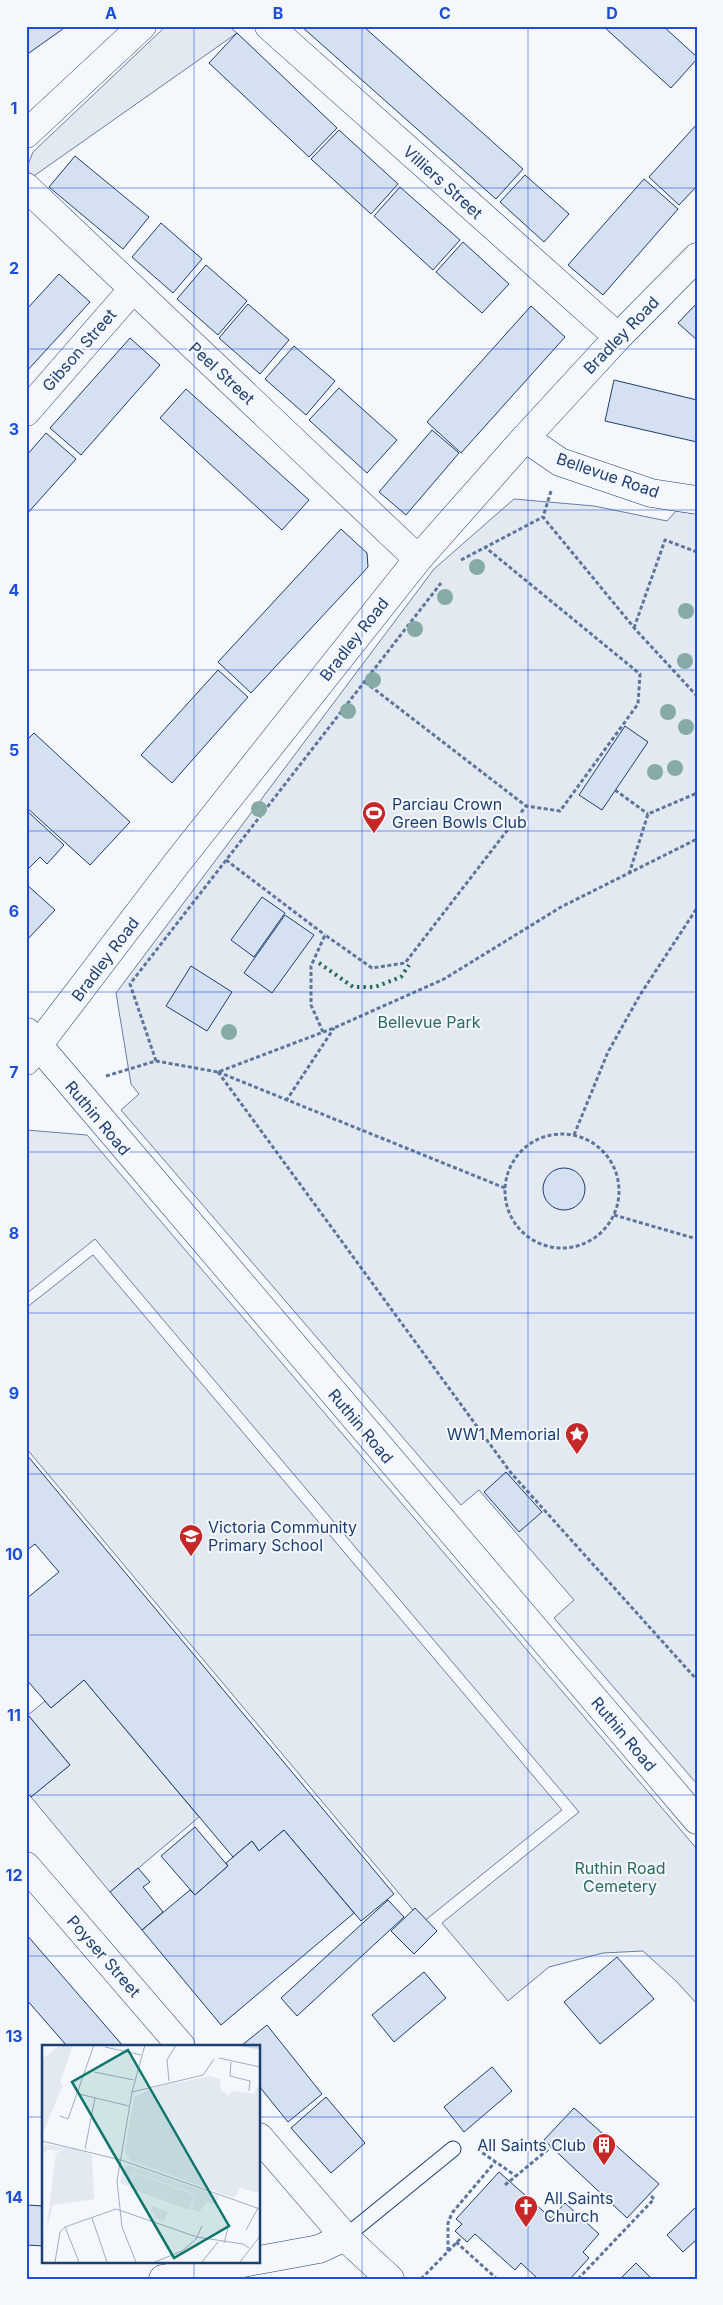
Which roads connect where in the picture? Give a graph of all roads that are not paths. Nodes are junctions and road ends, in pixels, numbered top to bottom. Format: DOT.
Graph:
graph roads {
  1 [pos="142,26"];
  2 [pos="269,26"];
  3 [pos="26,134"];
  4 [pos="26,187"];
  5 [pos="697,257"];
  6 [pos="133,289"];
  7 [pos="618,338"];
  8 [pos="26,412"];
  9 [pos="525,438"];
  10 [pos="697,500"];
  11 [pos="418,558"];
  12 [pos="31,1046"];
  13 [pos="697,1820"];
  14 [pos="26,1866"];
  15 [pos="180,2045"];
  16 [pos="260,2138"];
  17 [pos="453,2149"];
  18 [pos="344,2237"];
  19 [pos="260,2260"];
  20 [pos="248,2262"];
  21 [pos="163,2279"];
  22 [pos="390,2279"];
  1 -- 3 [label="street"];
  2 -- 7 [label="street, Villiers Street"];
  4 -- 6 [label="street, Peel Street"];
  5 -- 7 [label="street, Bradley Road"];
  6 -- 8 [label="street, Gibson Street"];
  6 -- 11 [label="street, Peel Street"];
  7 -- 9 [label="street, Bradley Road"];
  9 -- 10 [label="street, Bellevue Road"];
  9 -- 11 [label="street, Bradley Road"];
  11 -- 12 [label="street, Bradley Road"];
  12 -- 13 [label="street, Ruthin Road"];
  14 -- 15 [label="street, Poyser Street"];
  16 -- 18 [label="street"];
  17 -- 18 [label="lane"];
  18 -- 19 [label="street"];
  18 -- 22 [label="street"];
  20 -- 21 [label="street"];
}
